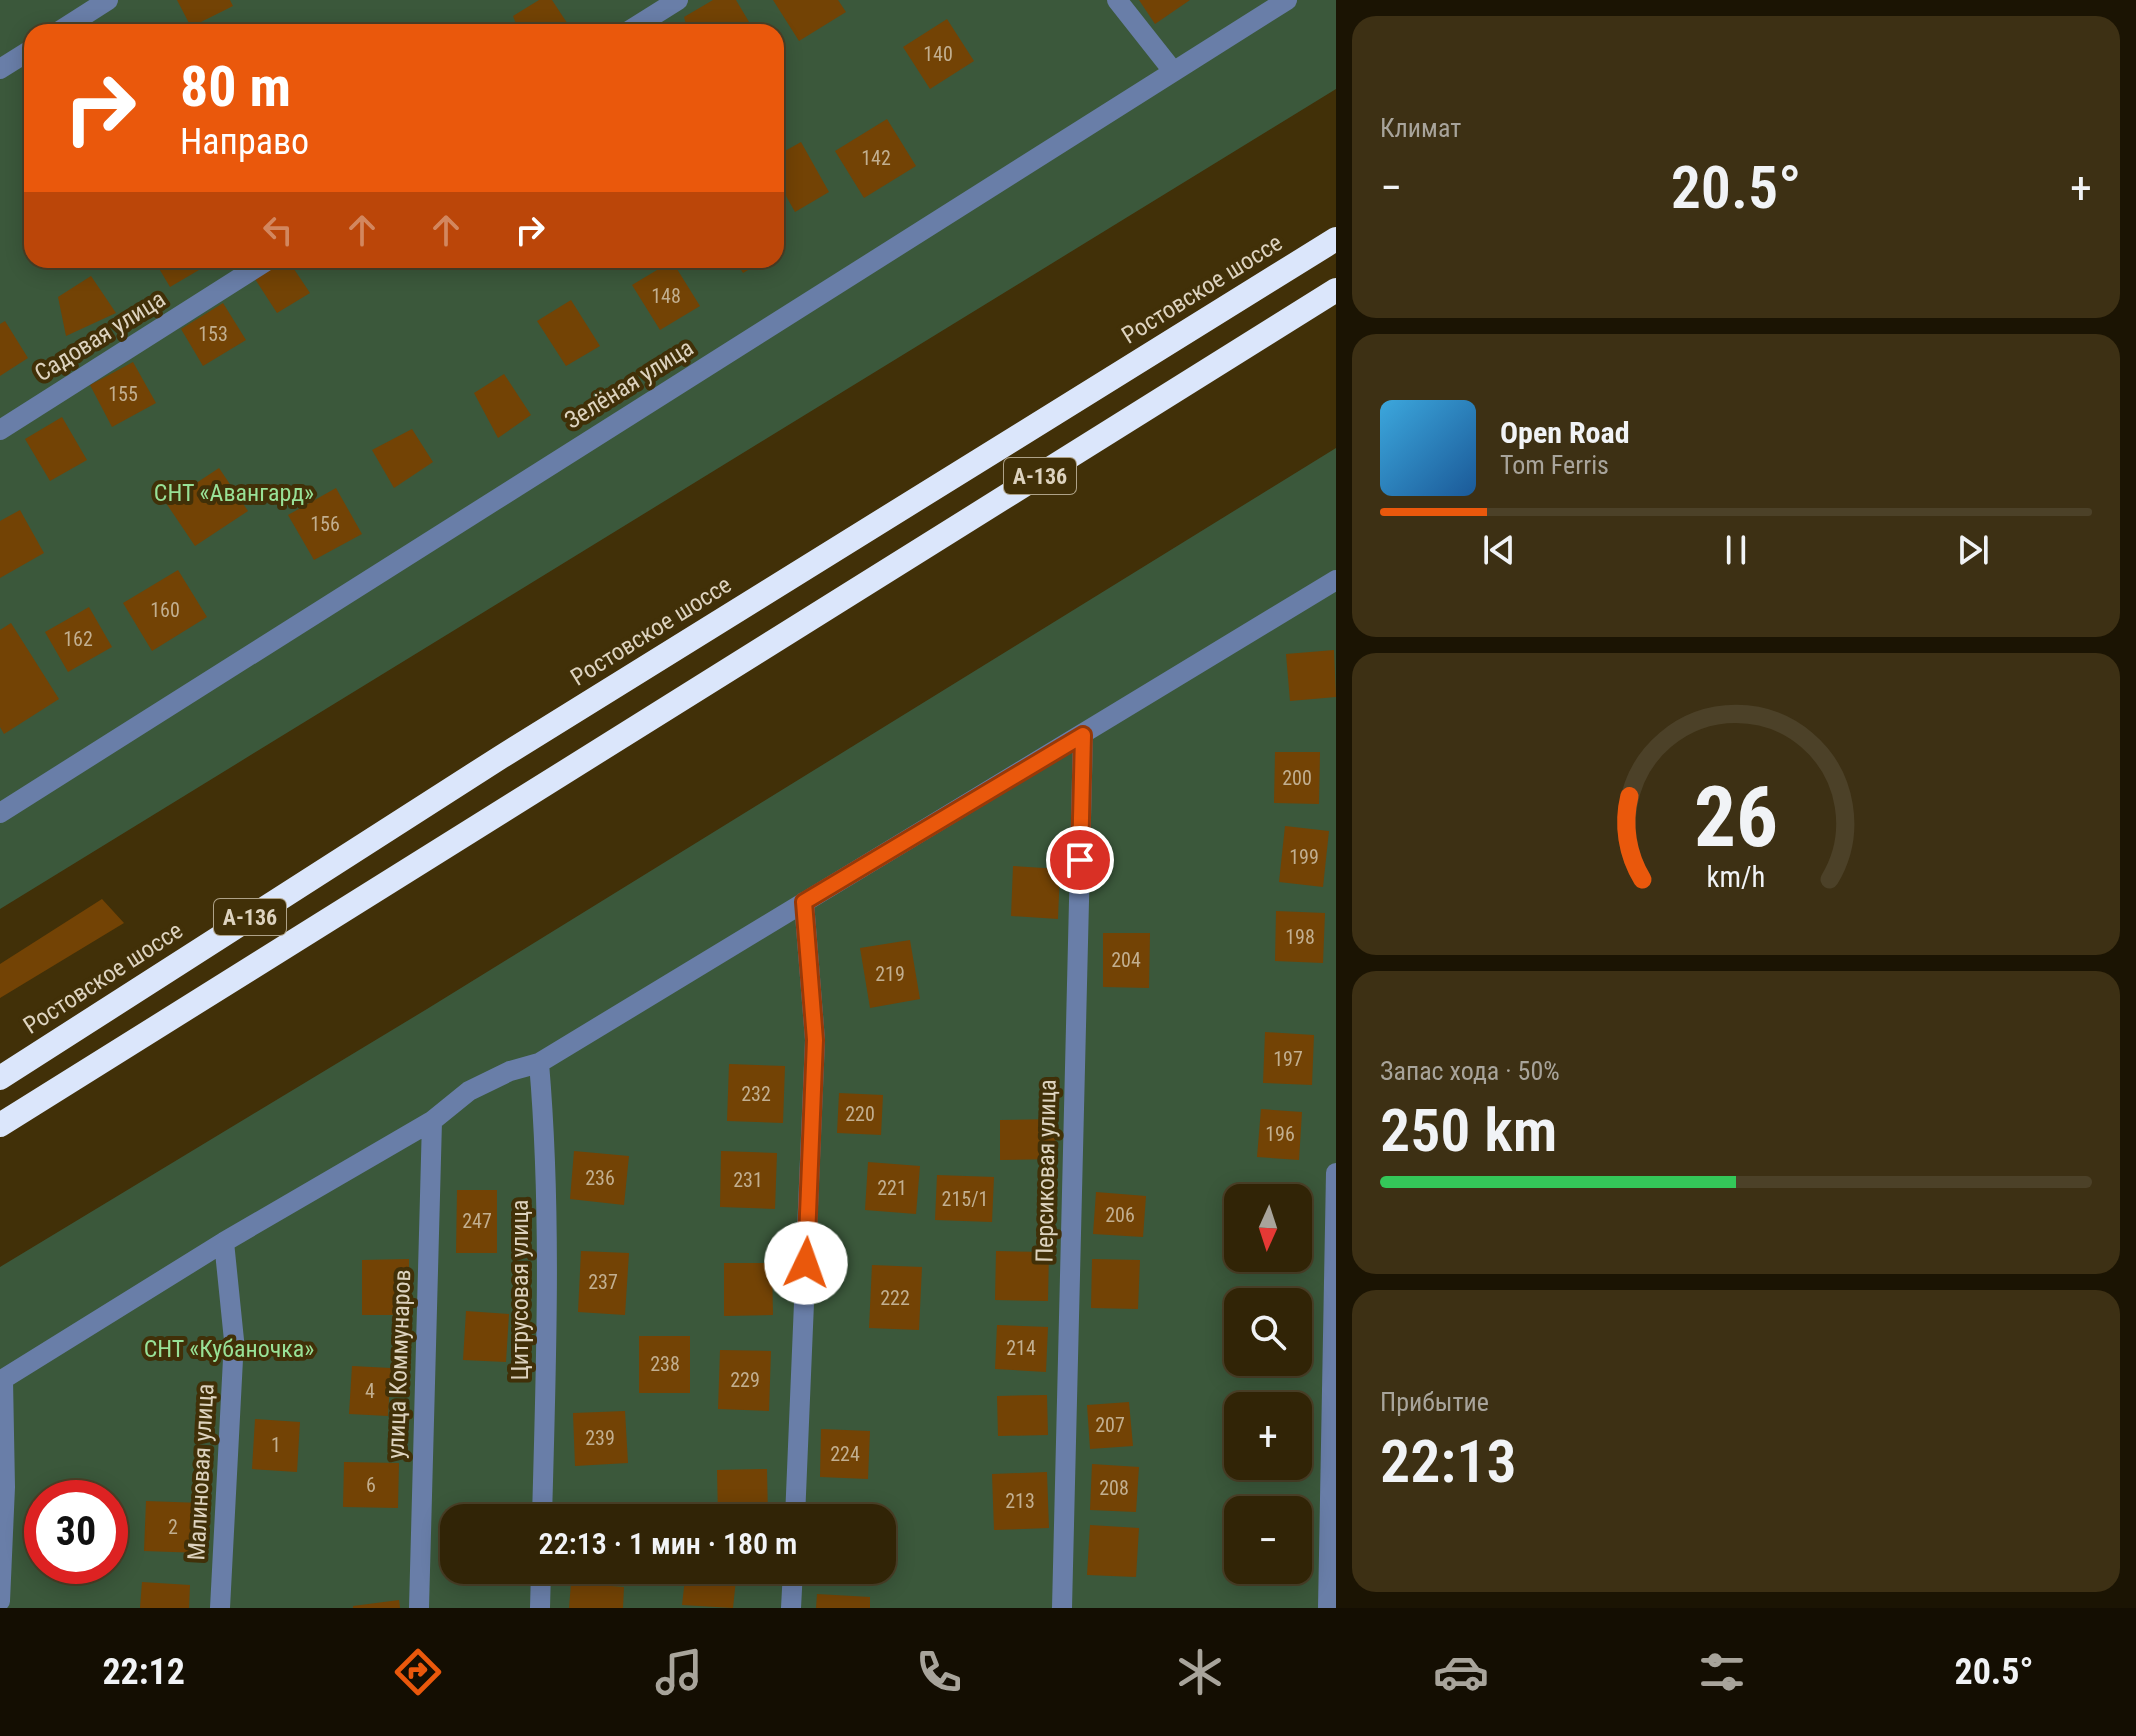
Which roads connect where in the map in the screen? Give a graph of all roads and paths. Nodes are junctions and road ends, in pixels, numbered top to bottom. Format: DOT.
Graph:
graph roads {
  1 [pos="108,0"];
  2 [pos="678,0"];
  3 [pos="1117,0"];
  4 [pos="1287,0"];
  5 [pos="70,24"];
  6 [pos="640,24"];
  7 [pos="24,54"];
  8 [pos="0,69"];
  9 [pos="1173,71"];
  10 [pos="1336,239"];
  11 [pos="255,268"];
  12 [pos="1336,290"];
  13 [pos="0,430"];
  14 [pos="1336,580"];
  15 [pos="1083,735"];
  16 [pos="0,813"];
  17 [pos="804,902"];
  18 [pos="539,1063"];
  19 [pos="0,1078"];
  20 [pos="432,1121"];
  21 [pos="0,1125"];
  22 [pos="1336,1173"];
  23 [pos="224,1242"];
  24 [pos="1,1380"];
  25 [pos="542,1504"];
  26 [pos="796,1504"];
  27 [pos="541,1584"];
  28 [pos="792,1584"];
  29 [pos="0,1601"];
  30 [pos="220,1608"];
  31 [pos="419,1608"];
  32 [pos="540,1608"];
  33 [pos="791,1608"];
  34 [pos="1062,1608"];
  35 [pos="1328,1608"];
  1 -- 5 [label="street"];
  2 -- 6 [label="street"];
  3 -- 9 [label="street"];
  4 -- 9 [label="street, Зелёная улица"];
  7 -- 8 [label="street"];
  9 -- 16 [label="street, Зелёная улица"];
  10 -- 19 [label="highway, Ростовское шоссе / А-136"];
  11 -- 13 [label="street, Садовая улица"];
  12 -- 21 [label="highway, А-136"];
  14 -- 15 [label="street"];
  15 -- 17 [label="street"];
  15 -- 34 [label="street, Персиковая улица"];
  17 -- 18 [label="street"];
  17 -- 26 [label="street"];
  18 -- 20 [label="street"];
  18 -- 25 [label="street, Цитрусовая улица"];
  20 -- 23 [label="street"];
  20 -- 31 [label="street, улица Коммунаров"];
  22 -- 35 [label="street"];
  23 -- 24 [label="street"];
  23 -- 30 [label="street, Малиновая улица"];
  24 -- 29 [label="street"];
  27 -- 32 [label="street"];
  28 -- 33 [label="street"];
}
